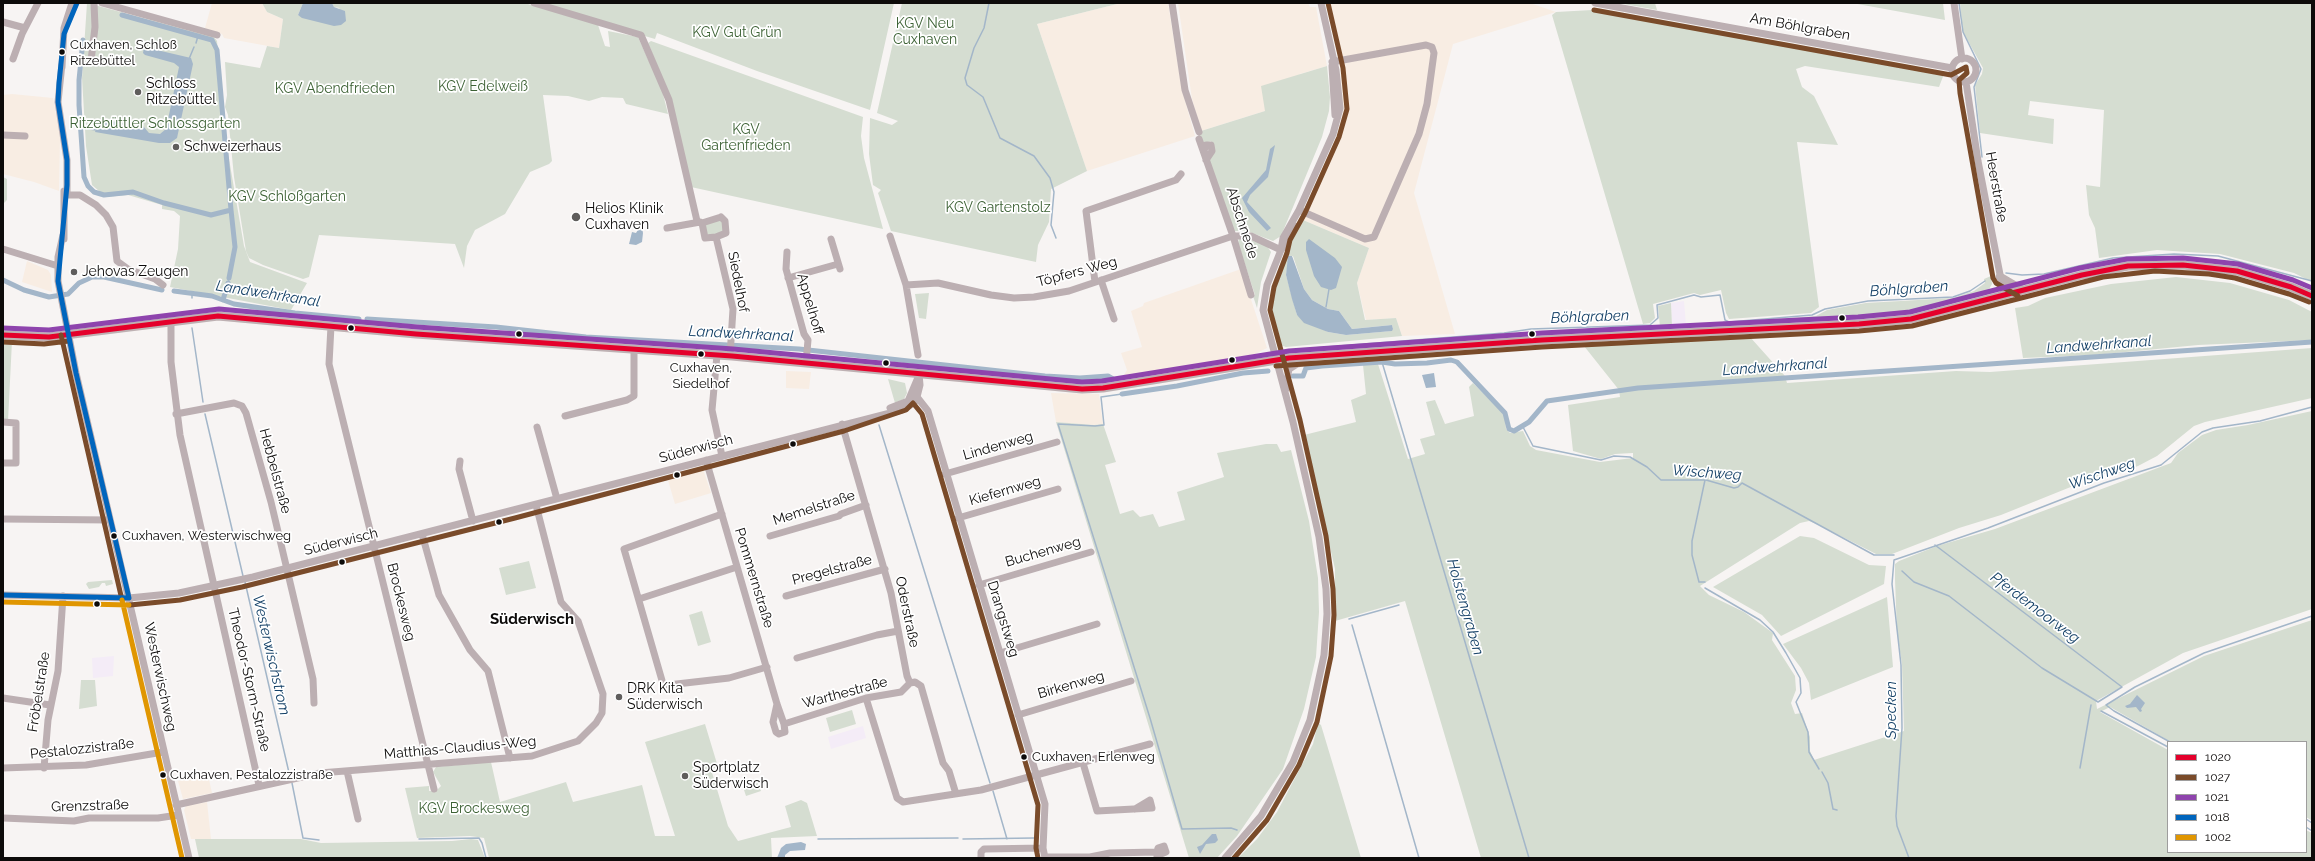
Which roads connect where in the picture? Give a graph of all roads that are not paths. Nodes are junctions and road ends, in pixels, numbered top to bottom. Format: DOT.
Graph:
graph roads {
  1 [pos="38,3"];
  2 [pos="72,3"];
  3 [pos="77,3"];
  4 [pos="94,3"];
  5 [pos="102,3"];
  6 [pos="534,3"];
  7 [pos="1172,3"];
  8 [pos="1176,3"];
  9 [pos="1321,3"];
  10 [pos="1595,3"];
  11 [pos="1954,3"];
  12 [pos="3,22"];
  13 [pos="25,28"];
  14 [pos="64,34"];
  15 [pos="217,35"];
  16 [pos="13,59"];
  17 [pos="1962,59"];
  18 [pos="91,61"];
  19 [pos="1332,62"];
  20 [pos="1952,68"];
  21 [pos="1966,82"];
  22 [pos="1190,103"];
  23 [pos="1199,132"];
  24 [pos="3,135"];
  25 [pos="25,136"];
  26 [pos="1199,139"];
  27 [pos="1181,174"];
  28 [pos="65,195"];
  29 [pos="1299,210"];
  30 [pos="700,222"];
  31 [pos="667,228"];
  32 [pos="890,236"];
  33 [pos="1233,236"];
  34 [pos="716,237"];
  35 [pos="831,239"];
  36 [pos="3,248"];
  37 [pos="1281,250"];
  38 [pos="787,252"];
  39 [pos="59,264"];
  40 [pos="2000,276"];
  41 [pos="788,278"];
  42 [pos="1098,281"];
  43 [pos="906,285"];
  44 [pos="163,286"];
  45 [pos="2022,290"];
  46 [pos="1251,295"];
  47 [pos="2004,295"];
  48 [pos="2312,296"];
  49 [pos="1114,319"];
  50 [pos="171,321"];
  51 [pos="331,326"];
  52 [pos="68,334"];
  53 [pos="3,335"];
  54 [pos="634,349"];
  55 [pos="731,349"];
  56 [pos="807,354"];
  57 [pos="1336,354"];
  58 [pos="717,355"];
  59 [pos="918,355"];
  60 [pos="1276,359"];
  61 [pos="1289,368"];
  62 [pos="919,374"];
  63 [pos="1286,394"];
  64 [pos="914,396"];
  65 [pos="176,414"];
  66 [pos="565,416"];
  67 [pos="3,422"];
  68 [pos="842,424"];
  69 [pos="537,427"];
  70 [pos="1057,442"];
  71 [pos="722,456"];
  72 [pos="706,460"];
  73 [pos="460,461"];
  74 [pos="3,463"];
  75 [pos="945,474"];
  76 [pos="1058,490"];
  77 [pos="557,500"];
  78 [pos="536,505"];
  79 [pos="866,505"];
  80 [pos="722,514"];
  81 [pos="958,518"];
  82 [pos="3,519"];
  83 [pos="110,520"];
  84 [pos="473,521"];
  85 [pos="422,534"];
  86 [pos="770,536"];
  87 [pos="374,547"];
  88 [pos="1091,552"];
  89 [pos="737,567"];
  90 [pos="286,568"];
  91 [pos="885,569"];
  92 [pos="978,585"];
  93 [pos="214,586"];
  94 [pos="3,595"];
  95 [pos="63,596"];
  96 [pos="786,596"];
  97 [pos="129,598"];
  98 [pos="639,599"];
  99 [pos="1097,624"];
  100 [pos="898,631"];
  101 [pos="1000,653"];
  102 [pos="798,658"];
  103 [pos="767,667"];
  104 [pos="1131,681"];
  105 [pos="910,683"];
  106 [pos="3,698"];
  107 [pos="866,698"];
  108 [pos="314,703"];
  109 [pos="777,704"];
  110 [pos="50,705"];
  111 [pos="1018,715"];
  112 [pos="784,724"];
  113 [pos="1150,744"];
  114 [pos="163,752"];
  115 [pos="510,758"];
  116 [pos="1083,763"];
  117 [pos="428,764"];
  118 [pos="3,768"];
  119 [pos="44,768"];
  120 [pos="347,772"];
  121 [pos="1037,775"];
  122 [pos="259,785"];
  123 [pos="434,789"];
  124 [pos="956,794"];
  125 [pos="176,805"];
  126 [pos="1135,809"];
  127 [pos="178,815"];
  128 [pos="3,818"];
  129 [pos="358,819"];
  130 [pos="1043,848"];
  131 [pos="1157,855"];
  132 [pos="1107,856"];
  133 [pos="189,858"];
  134 [pos="981,858"];
  135 [pos="1045,858"];
  136 [pos="1225,858"];
  1 -- 13 [label="street"];
  2 -- 14 [label="street"];
  3 -- 14 [label="street"];
  4 -- 18 [label="street"];
  5 -- 15 [label="street"];
  6 -- 30 [label="street, Siedelhof"];
  7 -- 22 [label="street"];
  8 -- 22 [label="street"];
  9 -- 19 [label="street"];
  10 -- 20 [label="street, Am Böhlgraben"];
  11 -- 17 [label="street"];
  12 -- 13 [label="street"];
  13 -- 16 [label="street"];
  14 -- 28 [label="street, Westerwischweg"];
  17 -- 20 [label="street"];
  17 -- 21 [label="street"];
  19 -- 29 [label="street"];
  19 -- 29 [label="street"];
  20 -- 21 [label="street"];
  21 -- 40 [label="street, Heerstraße"];
  22 -- 23 [label="street"];
  24 -- 25 [label="street"];
  26 -- 33 [label="street, Abschnede"];
  27 -- 42 [label="street"];
  28 -- 39 [label="street, Westerwischweg"];
  28 -- 44 [label="street"];
  29 -- 37 [label="street"];
  30 -- 31 [label="street, Siedelhof"];
  30 -- 34 [label="street, Siedelhof"];
  30 -- 34 [label="street, Siedelhof"];
  32 -- 43 [label="street"];
  33 -- 37 [label="street, Töpfers Weg"];
  33 -- 42 [label="street, Töpfers Weg"];
  33 -- 46 [label="street, Abschnede"];
  34 -- 55 [label="street, Siedelhof"];
  35 -- 41 [label="street"];
  36 -- 39 [label="street"];
  37 -- 60 [label="street"];
  38 -- 41 [label="street, Appelhoff"];
  39 -- 52 [label="street, Westerwischweg"];
  40 -- 45 [label="main road"];
  40 -- 47 [label="street, Heerstraße"];
  41 -- 56 [label="street, Appelhoff"];
  42 -- 43 [label="street, Töpfers Weg"];
  42 -- 49 [label="street"];
  43 -- 59 [label="street"];
  45 -- 47 [label="main road"];
  45 -- 48 [label="main road"];
  47 -- 57 [label="main road"];
  50 -- 51 [label="main road"];
  50 -- 52 [label="main road"];
  50 -- 65 [label="street, Theodor-Storm-Straße"];
  51 -- 54 [label="main road"];
  51 -- 87 [label="street, Brockesweg"];
  52 -- 53 [label="main road"];
  52 -- 83 [label="street, Westerwischweg"];
  54 -- 58 [label="main road"];
  54 -- 66 [label="street"];
  55 -- 56 [label="main road"];
  55 -- 58 [label="main road"];
  56 -- 62 [label="main road"];
  57 -- 60 [label="main road"];
  57 -- 61 [label="main road"];
  58 -- 71 [label="street"];
  60 -- 62 [label="main road"];
  60 -- 63 [label="street"];
  61 -- 63 [label="street"];
  62 -- 64 [label="street"];
  63 -- 136 [label="street"];
  64 -- 68 [label="street, Süderwisch"];
  64 -- 75 [label="street, Drangstweg"];
  65 -- 90 [label="street, Hebbelstraße"];
  65 -- 93 [label="street, Theodor-Storm-Straße"];
  67 -- 74 [label="street"];
  68 -- 71 [label="street, Süderwisch"];
  68 -- 79 [label="street, Oderstraße"];
  69 -- 77 [label="street"];
  70 -- 75 [label="street, Lindenweg"];
  71 -- 72 [label="street, Süderwisch"];
  72 -- 77 [label="street, Süderwisch"];
  72 -- 80 [label="street, Pommernstraße"];
  73 -- 84 [label="street"];
  75 -- 81 [label="street, Drangstweg"];
  76 -- 81 [label="street, Kiefernweg"];
  77 -- 78 [label="street, Süderwisch"];
  78 -- 84 [label="street, Süderwisch"];
  78 -- 115 [label="street, Matthias-Claudius-Weg"];
  79 -- 86 [label="street, Memelstraße"];
  79 -- 91 [label="street, Oderstraße"];
  80 -- 89 [label="street, Pommernstraße"];
  80 -- 98 [label="street"];
  81 -- 92 [label="street, Drangstweg"];
  82 -- 83 [label="street"];
  83 -- 97 [label="street, Westerwischweg"];
  84 -- 85 [label="street, Süderwisch"];
  85 -- 87 [label="street, Süderwisch"];
  85 -- 115 [label="street"];
  87 -- 90 [label="street, Süderwisch"];
  87 -- 117 [label="street, Brockesweg"];
  88 -- 92 [label="street, Buchenweg"];
  89 -- 98 [label="street"];
  89 -- 103 [label="street, Pommernstraße"];
  90 -- 93 [label="street, Süderwisch"];
  90 -- 108 [label="street, Hebbelstraße"];
  91 -- 96 [label="street, Pregelstraße"];
  91 -- 100 [label="street, Oderstraße"];
  92 -- 101 [label="street, Drangstweg"];
  93 -- 97 [label="street, Süderwisch"];
  93 -- 122 [label="street, Theodor-Storm-Straße"];
  94 -- 95 [label="street, Süderwisch"];
  95 -- 97 [label="street, Süderwisch"];
  95 -- 110 [label="street, Fröbelstraße"];
  97 -- 114 [label="street, Westerwischweg"];
  98 -- 103 [label="street"];
  99 -- 101 [label="street"];
  100 -- 102 [label="street"];
  100 -- 105 [label="street, Oderstraße"];
  101 -- 111 [label="street, Drangstweg"];
  103 -- 109 [label="street, Pommernstraße"];
  104 -- 111 [label="street, Birkenweg"];
  105 -- 107 [label="street, Warthestraße"];
  105 -- 124 [label="street"];
  106 -- 110 [label="street"];
  107 -- 112 [label="street, Warthestraße"];
  107 -- 124 [label="street"];
  109 -- 112 [label="street, Pommernstraße"];
  109 -- 112 [label="street, Pommernstraße"];
  110 -- 119 [label="street, Fröbelstraße"];
  111 -- 121 [label="street, Drangstweg"];
  113 -- 116 [label="street"];
  114 -- 119 [label="street, Pestalozzistraße"];
  114 -- 125 [label="street, Westerwischweg"];
  115 -- 117 [label="street, Matthias-Claudius-Weg"];
  116 -- 121 [label="street"];
  116 -- 126 [label="street"];
  117 -- 120 [label="street, Matthias-Claudius-Weg"];
  117 -- 123 [label="street, Brockesweg"];
  118 -- 119 [label="street, Pestalozzistraße"];
  120 -- 122 [label="street, Matthias-Claudius-Weg"];
  120 -- 129 [label="street"];
  121 -- 124 [label="street"];
  121 -- 130 [label="street, Drangstweg"];
  122 -- 125 [label="street, Matthias-Claudius-Weg"];
  125 -- 127 [label="street, Westerwischweg"];
  127 -- 128 [label="street, Grenzstraße"];
  127 -- 133 [label="street, Westerwischweg"];
  130 -- 134 [label="street"];
  130 -- 135 [label="street, Drangstweg"];
  131 -- 132 [label="street"];
  132 -- 135 [label="street"];
}
